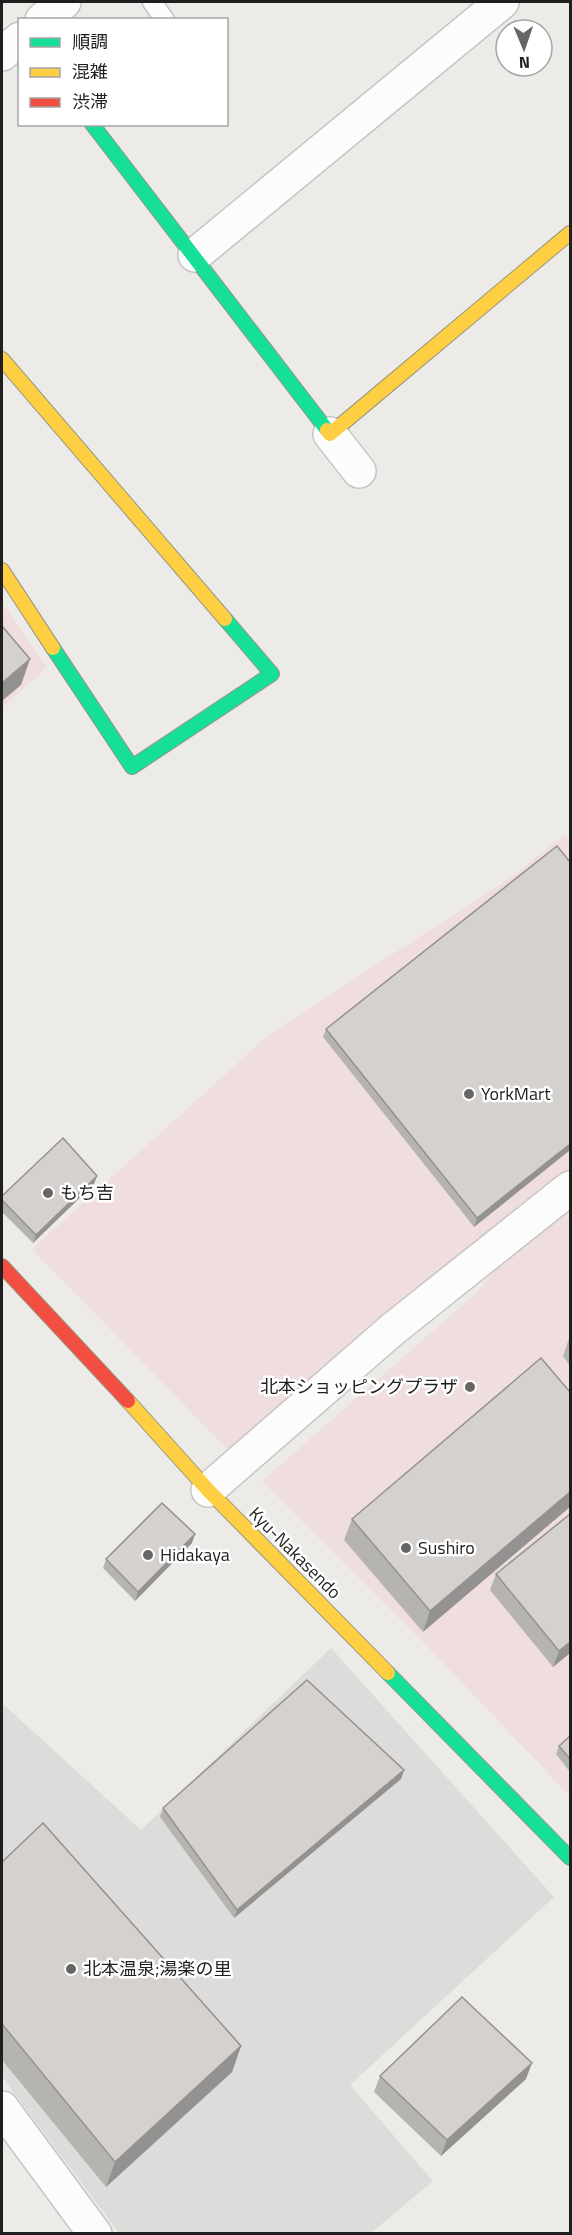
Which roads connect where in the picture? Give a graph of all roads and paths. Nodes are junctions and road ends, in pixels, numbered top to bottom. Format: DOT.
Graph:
graph roads {
  1 [pos="23,2"];
  2 [pos="64,2"];
  3 [pos="152,2"];
  4 [pos="502,2"];
  5 [pos="40,18"];
  6 [pos="44,18"];
  7 [pos="164,18"];
  8 [pos="18,41"];
  9 [pos="2,54"];
  10 [pos="94,126"];
  11 [pos="570,233"];
  12 [pos="195,255"];
  13 [pos="2,359"];
  14 [pos="330,434"];
  15 [pos="359,471"];
  16 [pos="2,570"];
  17 [pos="570,1188"];
  18 [pos="2,1266"];
  19 [pos="208,1490"];
  20 [pos="570,1858"];
  21 [pos="2,2108"];
  22 [pos="95,2234"];
  1 -- 5 [label="street"];
  2 -- 6 [label="street"];
  3 -- 7 [label="lane"];
  4 -- 12 [label="street"];
  8 -- 9 [label="street"];
  10 -- 12 [label="street"];
  11 -- 14 [label="street"];
  12 -- 14 [label="street"];
  13 -- 16 [label="street"];
  14 -- 15 [label="street"];
  17 -- 19 [label="street"];
  18 -- 19 [label="street, Kyu-Nakasendo"];
  19 -- 20 [label="street, Kyu-Nakasendo"];
  21 -- 22 [label="street"];
}
